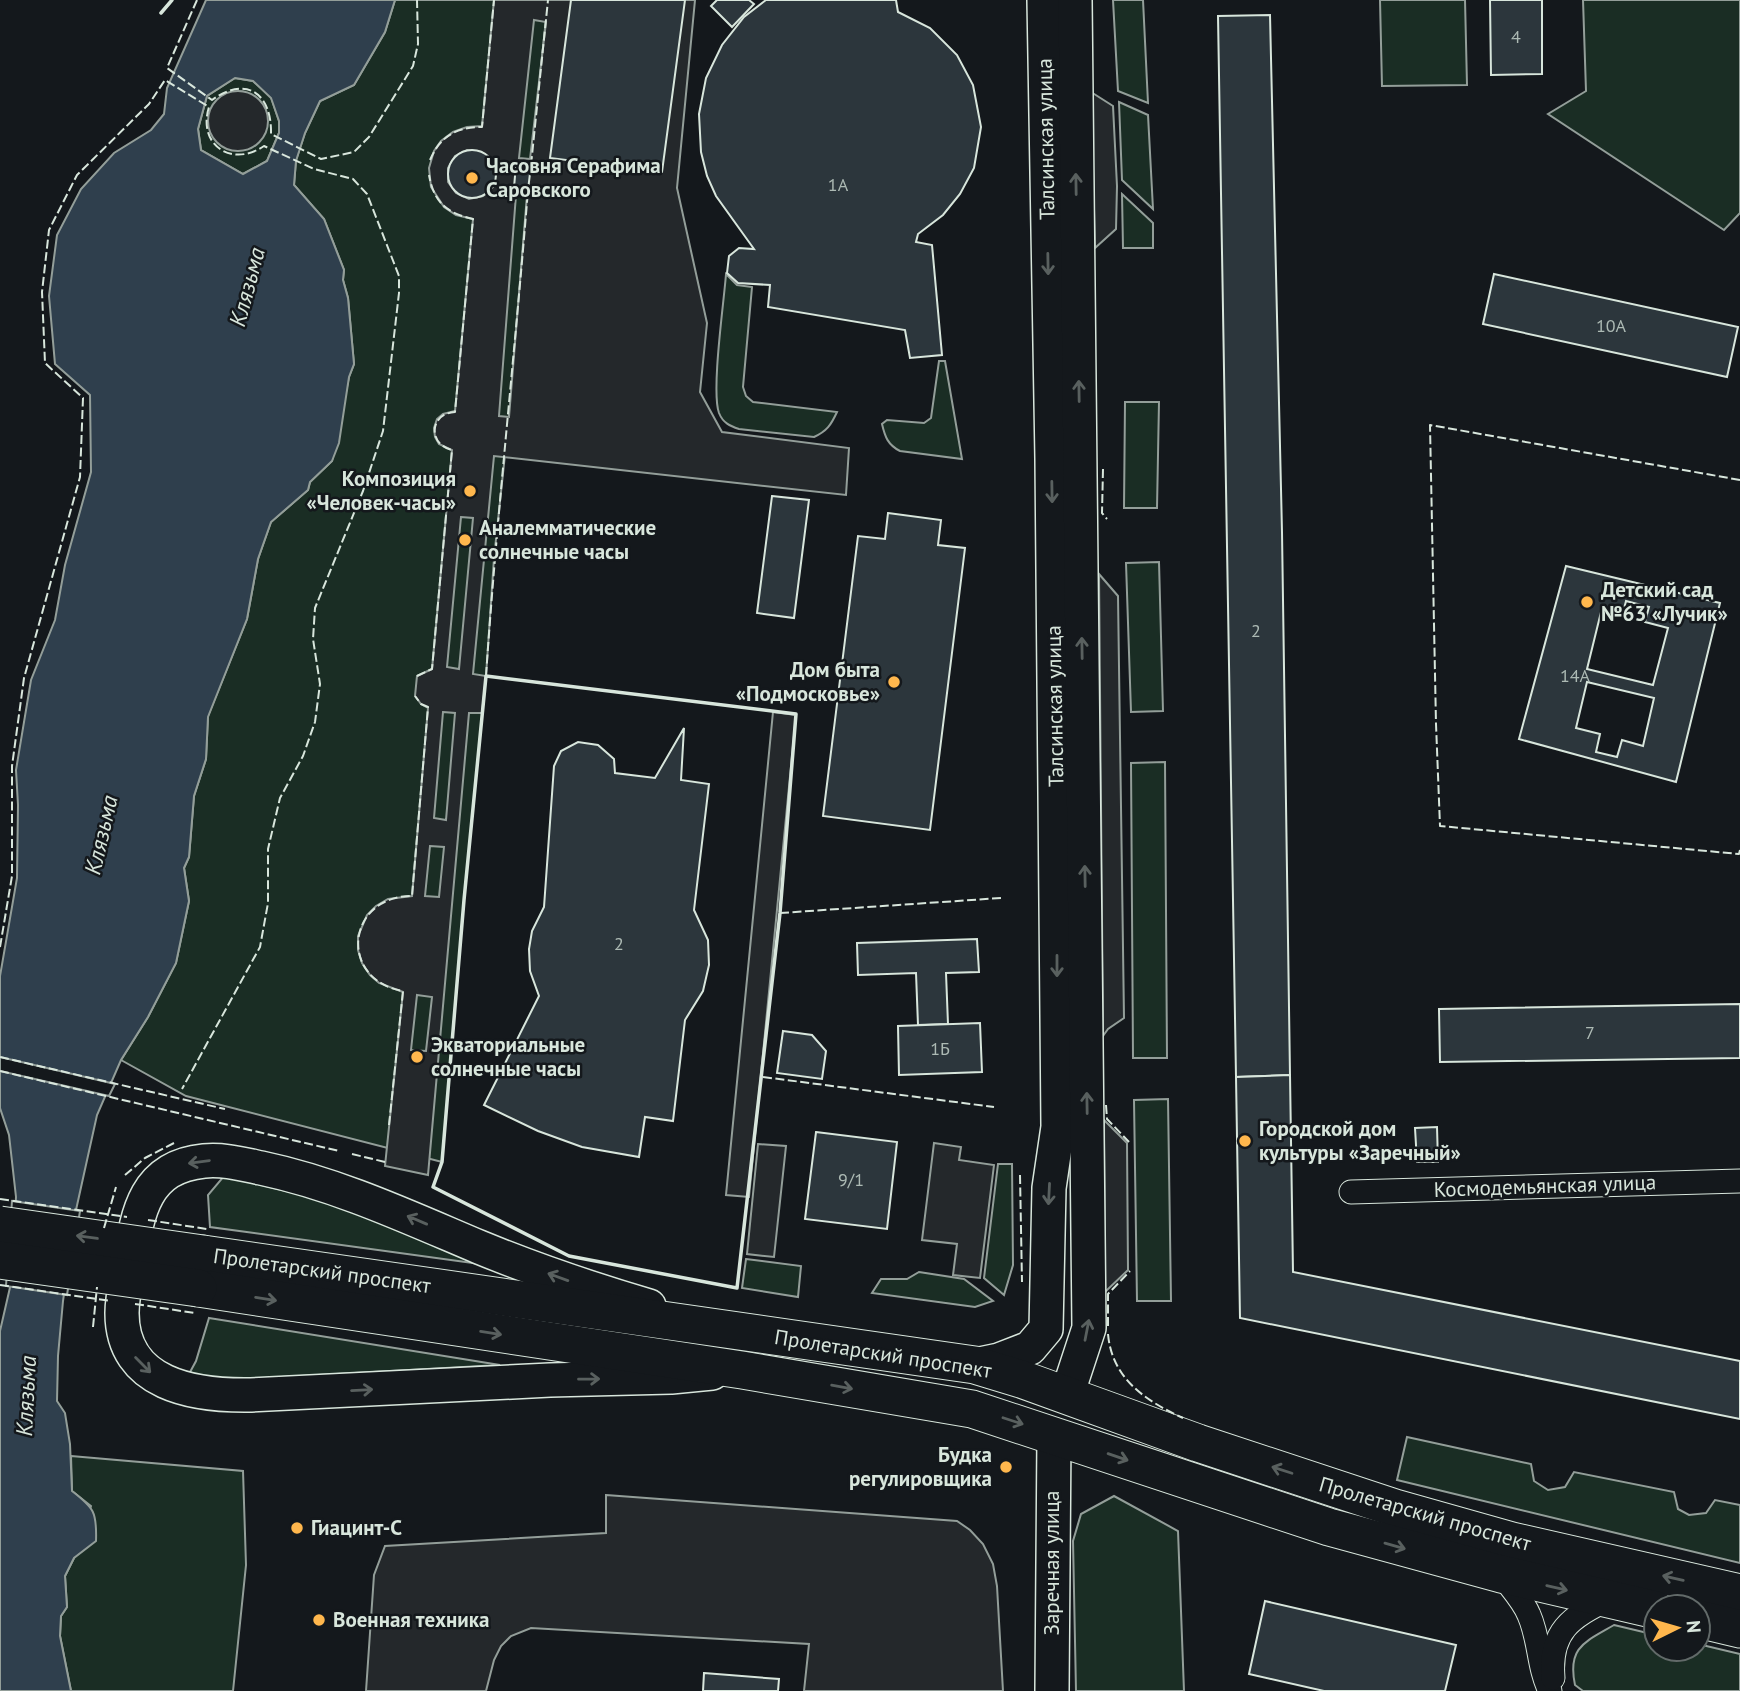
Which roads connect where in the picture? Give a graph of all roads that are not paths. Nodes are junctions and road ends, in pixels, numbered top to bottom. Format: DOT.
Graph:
graph roads {
  1 [pos="1044,0"];
  2 [pos="1075,0"];
  3 [pos="1740,1181"];
  4 [pos="1351,1192"];
  5 [pos="0,1225"];
  6 [pos="0,1259"];
  7 [pos="201,1271"];
  8 [pos="744,1332"];
  9 [pos="975,1365"];
  10 [pos="742,1370"];
  11 [pos="1067,1395"];
  12 [pos="1054,1435"];
  13 [pos="1500,1574"];
  14 [pos="1740,1593"];
  15 [pos="1609,1599"];
  16 [pos="1642,1607"];
  17 [pos="1712,1622"];
  18 [pos="1740,1629"];
  19 [pos="1052,1691"];
  20 [pos="1550,1691"];
  21 [pos="1557,1691"];
  1 -- 9 [label="main road, Талсинская улица, one-way"];
  11 -- 2 [label="main road, Талсинская улица, one-way"];
  3 -- 4 [label="street, Космодемьянская улица"];
  7 -- 5 [label="main road, Пролетарский проспект, one-way, bridge"];
  6 -- 7 [label="main road, Пролетарский проспект, bridge"];
  7 -- 8 [label="main road, Пролетарский проспект"];
  7 -- 10 [label="main road, Пролетарский проспект, one-way"];
  8 -- 9 [label="main road, Пролетарский проспект"];
  8 -- 10 [label="main road, one-way"];
  9 -- 11 [label="main road, Пролетарский проспект"];
  10 -- 12 [label="main road, Пролетарский проспект, one-way"];
  11 -- 12 [label="main road"];
  14 -- 11 [label="main road, Пролетарский проспект, one-way"];
  12 -- 13 [label="main road, Пролетарский проспект, one-way"];
  12 -- 19 [label="main road, Заречная улица"];
  13 -- 15 [label="main road, Пролетарский проспект, one-way"];
  13 -- 20 [label="street"];
  15 -- 16 [label="main road, Пролетарский проспект"];
  15 -- 21 [label="street"];
  17 -- 18 [label="main road"];
}
